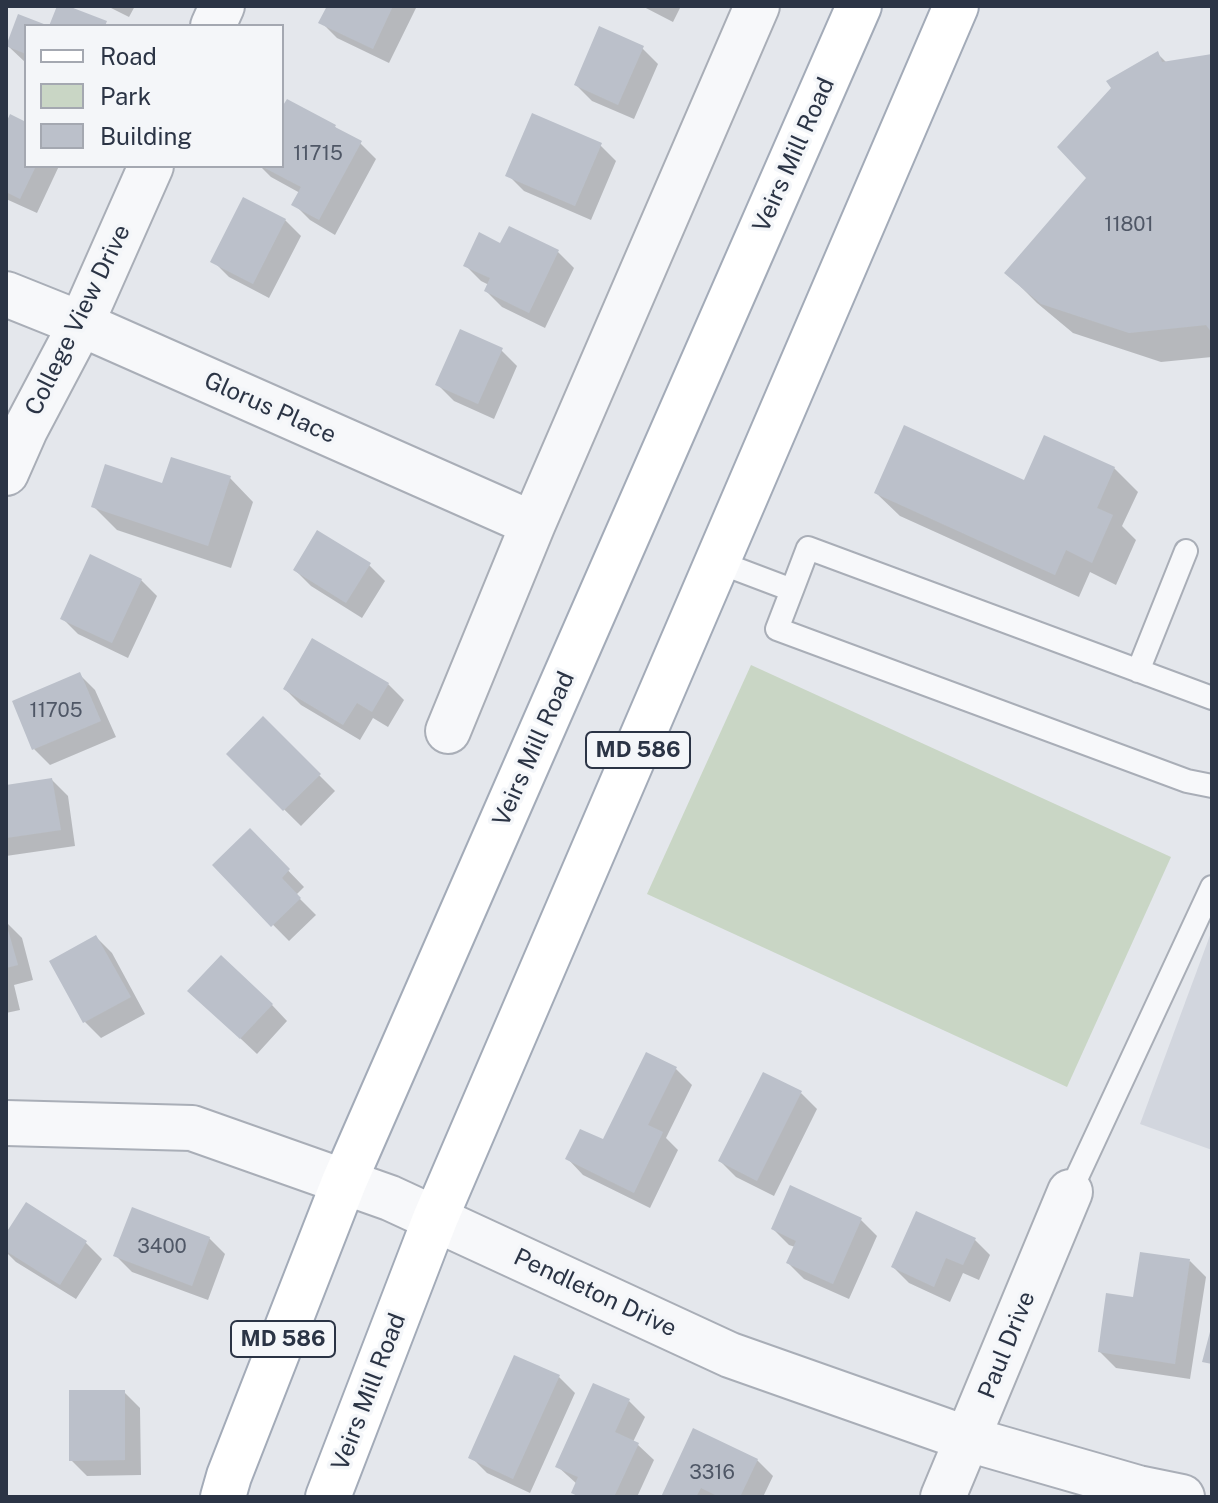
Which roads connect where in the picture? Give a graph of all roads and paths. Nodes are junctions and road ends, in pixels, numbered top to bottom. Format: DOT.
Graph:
graph roads {
  1 [pos="757,6"];
  2 [pos="859,6"];
  3 [pos="956,6"];
  4 [pos="150,168"];
  5 [pos="6,294"];
  6 [pos="81,324"];
  7 [pos="6,473"];
  8 [pos="533,524"];
  9 [pos="1186,551"];
  10 [pos="718,562"];
  11 [pos="792,590"];
  12 [pos="1138,671"];
  13 [pos="1212,698"];
  14 [pos="448,731"];
  15 [pos="1212,786"];
  16 [pos="1210,897"];
  17 [pos="6,1123"];
  18 [pos="344,1182"];
  19 [pos="1070,1192"];
  20 [pos="435,1219"];
  21 [pos="968,1439"];
  22 [pos="223,1497"];
  23 [pos="328,1497"];
  24 [pos="943,1497"];
  25 [pos="1182,1497"];
  1 -- 8 [label="street"];
  2 -- 18 [label="main road, Veirs Mill Road / MD 586"];
  3 -- 10 [label="main road, Veirs Mill Road / MD 586"];
  4 -- 6 [label="street, College View Drive"];
  5 -- 6 [label="street, Glorus Place"];
  6 -- 7 [label="street, College View Drive"];
  6 -- 8 [label="street, Glorus Place"];
  8 -- 14 [label="street"];
  9 -- 12 [label="lane"];
  10 -- 11 [label="lane"];
  10 -- 20 [label="main road, Veirs Mill Road / MD 586"];
  11 -- 12 [label="lane"];
  11 -- 15 [label="lane"];
  12 -- 13 [label="lane"];
  16 -- 19 [label="lane"];
  17 -- 18 [label="street, Pendleton Drive"];
  18 -- 20 [label="street, Pendleton Drive"];
  18 -- 22 [label="main road, Veirs Mill Road / MD 586"];
  19 -- 21 [label="street, Paul Drive"];
  20 -- 21 [label="street, Pendleton Drive"];
  20 -- 23 [label="main road, Veirs Mill Road / MD 586"];
  21 -- 24 [label="street, Paul Drive"];
  21 -- 25 [label="street, Pendleton Drive"];
}
